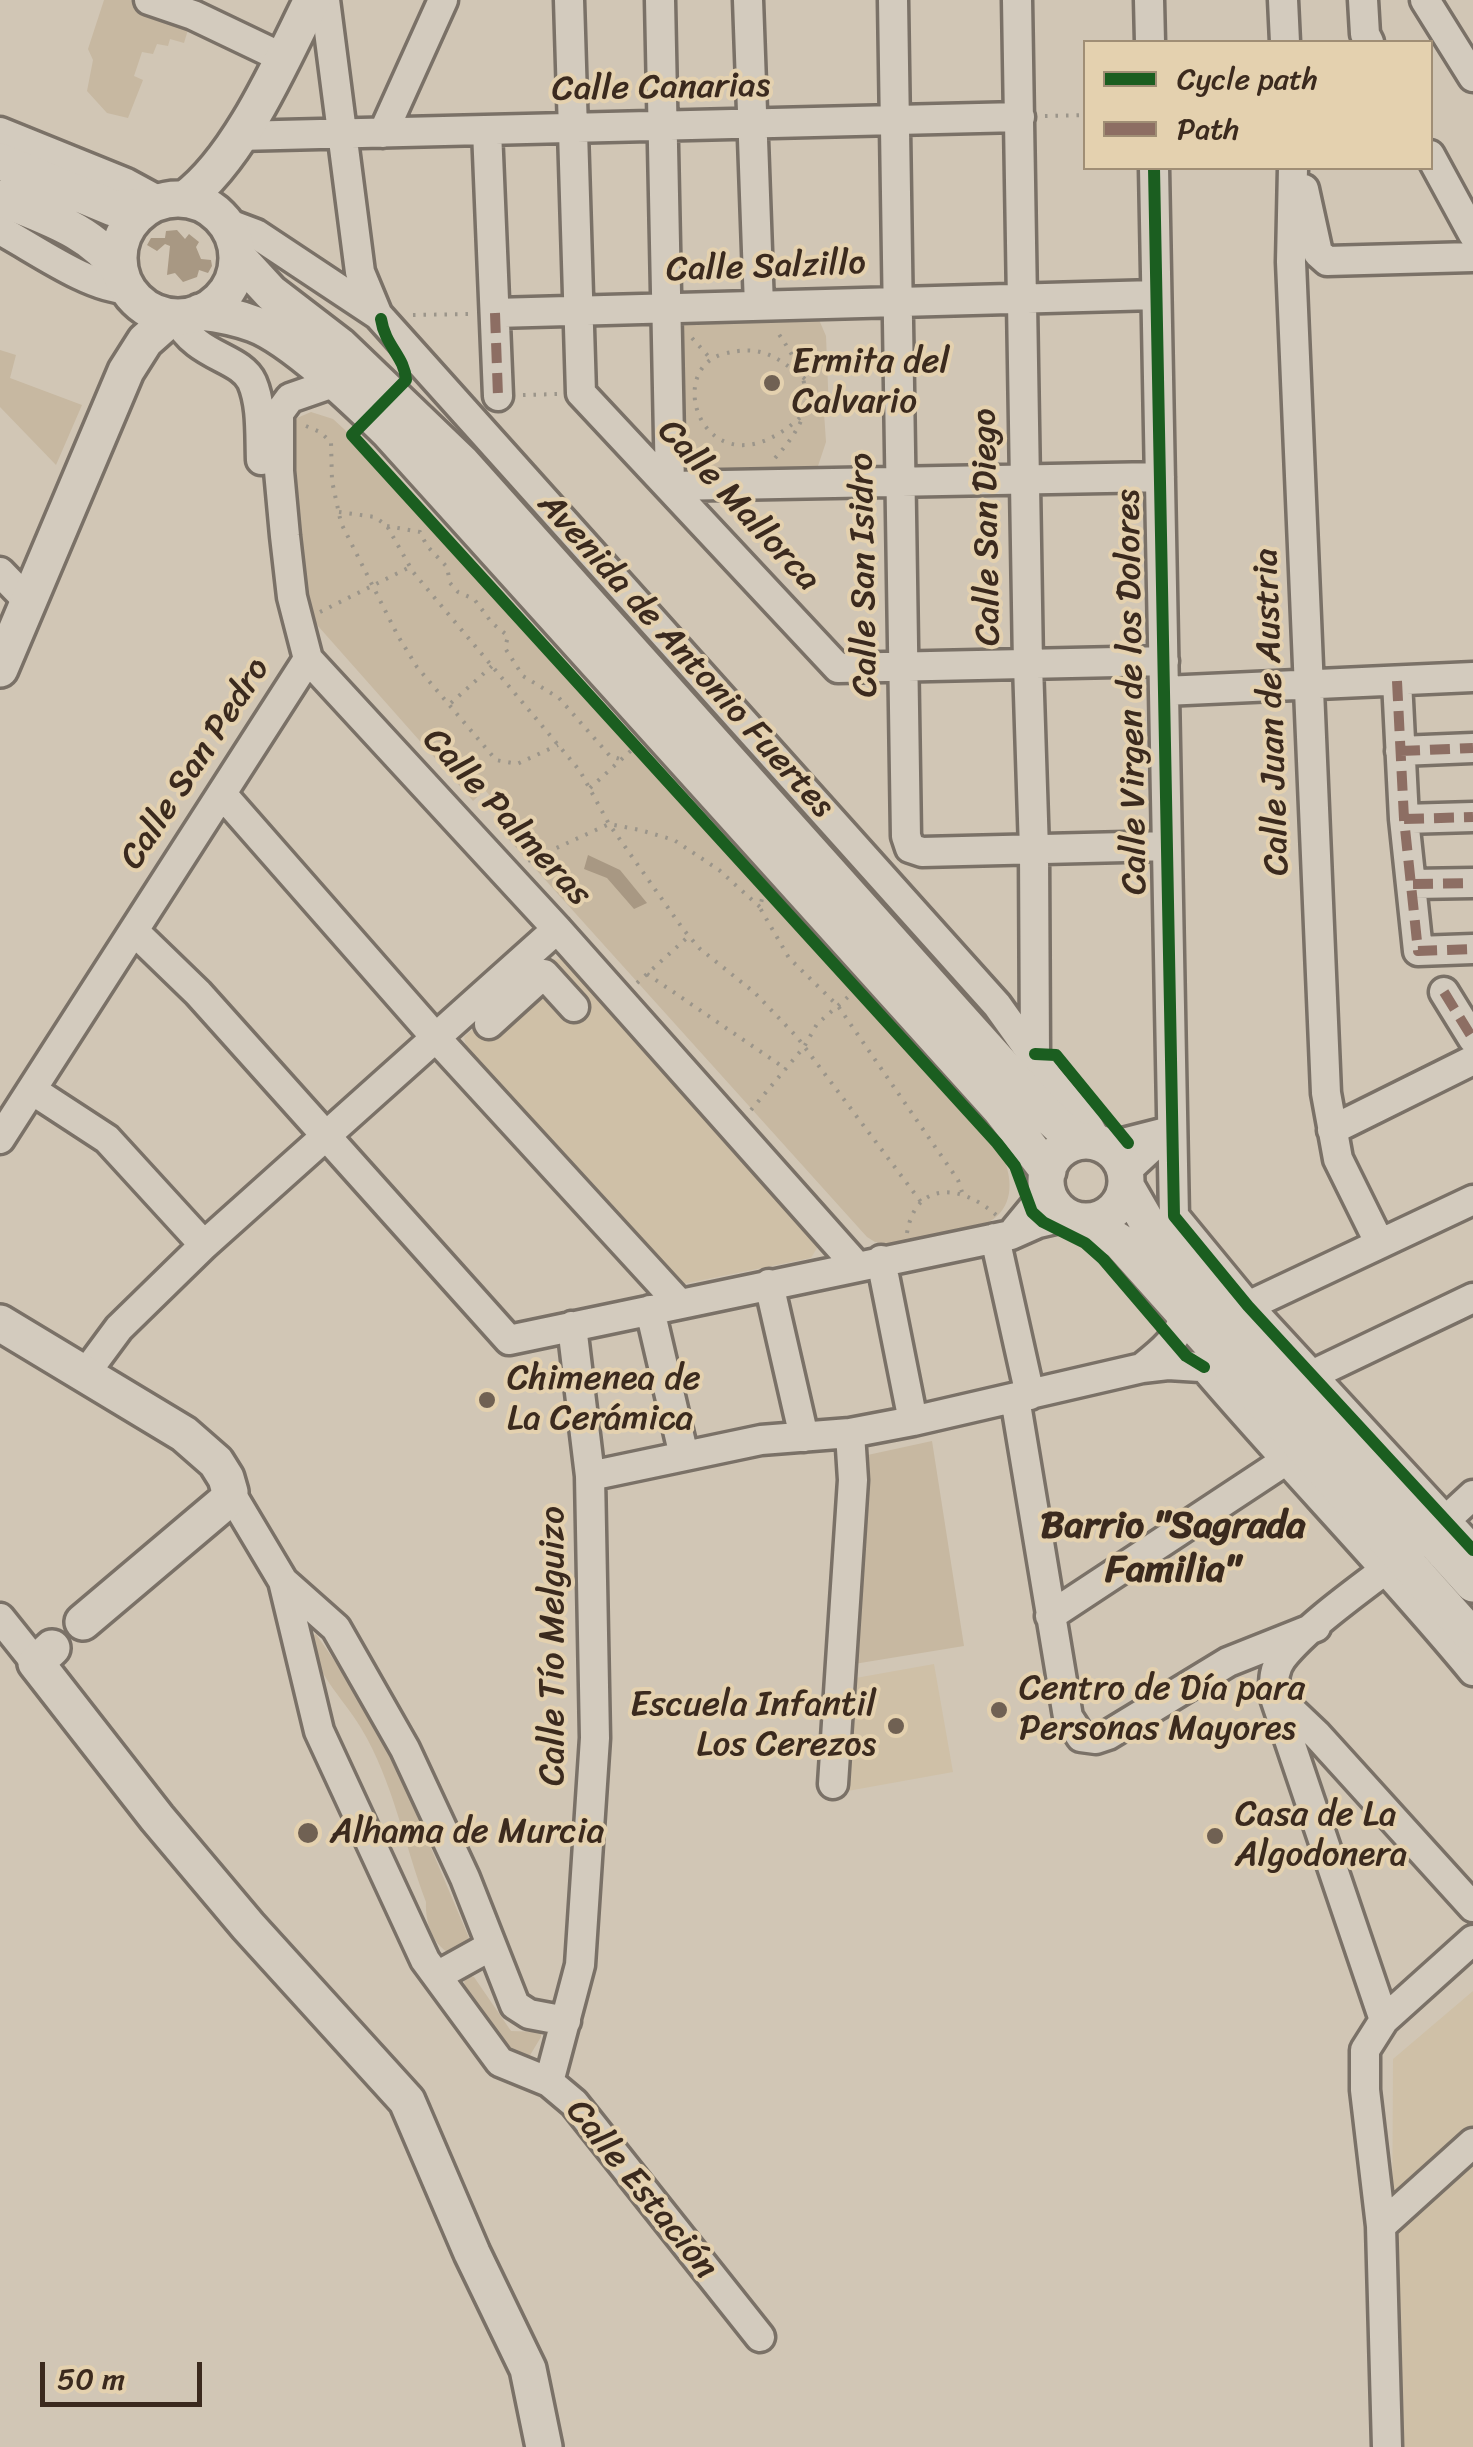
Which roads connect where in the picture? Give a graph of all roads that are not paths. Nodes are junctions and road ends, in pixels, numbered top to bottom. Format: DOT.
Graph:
graph roads {
  1 [pos="149,0"];
  2 [pos="312,0"];
  3 [pos="325,0"];
  4 [pos="443,0"];
  5 [pos="569,0"];
  6 [pos="660,0"];
  7 [pos="748,0"];
  8 [pos="893,0"];
  9 [pos="1016,0"];
  10 [pos="1148,0"];
  11 [pos="1282,0"];
  12 [pos="1363,0"];
  13 [pos="1425,0"];
  14 [pos="1150,40"];
  15 [pos="1285,40"];
  16 [pos="1369,40"];
  17 [pos="284,58"];
  18 [pos="1473,77"];
  19 [pos="1020,116"];
  20 [pos="894,120"];
  21 [pos="752,125"];
  22 [pos="661,126"];
  23 [pos="573,128"];
  24 [pos="487,130"];
  25 [pos="0,132"];
  26 [pos="341,134"];
  27 [pos="383,134"];
  28 [pos="234,145"];
  29 [pos="1433,161"];
  30 [pos="0,162"];
  31 [pos="1154,170"];
  32 [pos="1297,170"];
  33 [pos="1297,170"];
  34 [pos="0,198"];
  35 [pos="165,202"];
  36 [pos="224,222"];
  37 [pos="0,230"];
  38 [pos="1473,234"];
  39 [pos="236,256"];
  40 [pos="1473,257"];
  41 [pos="124,280"];
  42 [pos="1156,295"];
  43 [pos="1022,298"];
  44 [pos="898,301"];
  45 [pos="759,306"];
  46 [pos="665,308"];
  47 [pos="580,310"];
  48 [pos="495,313"];
  49 [pos="183,316"];
  50 [pos="378,316"];
  51 [pos="126,370"];
  52 [pos="336,382"];
  53 [pos="498,396"];
  54 [pos="1160,478"];
  55 [pos="1025,480"];
  56 [pos="902,482"];
  57 [pos="670,486"];
  58 [pos="0,572"];
  59 [pos="29,602"];
  60 [pos="308,659"];
  61 [pos="1164,661"];
  62 [pos="1028,664"];
  63 [pos="904,667"];
  64 [pos="0,669"];
  65 [pos="1473,678"];
  66 [pos="1396,681"];
  67 [pos="1310,685"];
  68 [pos="1164,691"];
  69 [pos="1473,748"];
  70 [pos="1400,751"];
  71 [pos="222,794"];
  72 [pos="1473,817"];
  73 [pos="1404,820"];
  74 [pos="1166,846"];
  75 [pos="1034,850"];
  76 [pos="1473,883"];
  77 [pos="1413,884"];
  78 [pos="557,929"];
  79 [pos="134,932"];
  80 [pos="1473,949"];
  81 [pos="1444,992"];
  82 [pos="574,1007"];
  83 [pos="490,1024"];
  84 [pos="437,1039"];
  85 [pos="1473,1040"];
  86 [pos="1034,1054"];
  87 [pos="1473,1060"];
  88 [pos="32,1090"];
  89 [pos="1332,1130"];
  90 [pos="1170,1131"];
  91 [pos="326,1137"];
  92 [pos="0,1139"];
  93 [pos="1107,1158"];
  94 [pos="1063,1199"];
  95 [pos="1473,1200"];
  96 [pos="1174,1216"];
  97 [pos="1003,1236"];
  98 [pos="1379,1242"];
  99 [pos="204,1245"];
  100 [pos="881,1261"];
  101 [pos="768,1284"];
  102 [pos="679,1303"];
  103 [pos="1248,1306"];
  104 [pos="650,1310"];
  105 [pos="1467,1311"];
  106 [pos="1185,1315"];
  107 [pos="0,1323"];
  108 [pos="572,1326"];
  109 [pos="1142,1368"];
  110 [pos="1219,1368"];
  111 [pos="84,1374"];
  112 [pos="1312,1375"];
  113 [pos="1022,1397"];
  114 [pos="913,1421"];
  115 [pos="850,1434"];
  116 [pos="804,1438"];
  117 [pos="684,1456"];
  118 [pos="1285,1461"];
  119 [pos="590,1476"];
  120 [pos="230,1492"];
  121 [pos="1473,1495"];
  122 [pos="1415,1546"];
  123 [pos="1473,1550"];
  124 [pos="284,1580"];
  125 [pos="1473,1584"];
  126 [pos="1050,1616"];
  127 [pos="0,1618"];
  128 [pos="83,1622"];
  129 [pos="1316,1627"];
  130 [pos="1473,1637"];
  131 [pos="44,1656"];
  132 [pos="1473,1671"];
  133 [pos="1274,1695"];
  134 [pos="833,1784"];
  135 [pos="1473,1907"];
  136 [pos="1473,1940"];
  137 [pos="492,1946"];
  138 [pos="437,1976"];
  139 [pos="1384,2020"];
  140 [pos="566,2022"];
  141 [pos="549,2082"];
  142 [pos="1473,2144"];
  143 [pos="1381,2226"];
  144 [pos="760,2337"];
  145 [pos="544,2447"];
  146 [pos="1387,2447"];
  1 -- 17 [label="street"];
  2 -- 17 [label="main road"];
  3 -- 26 [label="street"];
  4 -- 27 [label="street"];
  5 -- 23 [label="street"];
  6 -- 22 [label="street"];
  7 -- 21 [label="street"];
  8 -- 20 [label="street, Calle San Isidro"];
  9 -- 19 [label="street, Calle San Diego"];
  10 -- 14 [label="street"];
  11 -- 15 [label="street"];
  12 -- 16 [label="street"];
  13 -- 18 [label="street"];
  17 -- 28 [label="main road"];
  19 -- 20 [label="street, Calle Canarias"];
  19 -- 43 [label="street, Calle San Diego"];
  20 -- 21 [label="street, Calle Canarias"];
  20 -- 44 [label="street, Calle San Isidro"];
  21 -- 22 [label="street, Calle Canarias"];
  21 -- 45 [label="street"];
  22 -- 23 [label="street, Calle Canarias"];
  22 -- 46 [label="street"];
  23 -- 24 [label="street, Calle Canarias"];
  23 -- 47 [label="street"];
  24 -- 27 [label="street, Calle Canarias"];
  24 -- 48 [label="street"];
  25 -- 35 [label="street"];
  26 -- 27 [label="street, Calle Canarias"];
  26 -- 28 [label="street, Calle Canarias"];
  26 -- 50 [label="street"];
  28 -- 35 [label="main road"];
  28 -- 36 [label="main road"];
  29 -- 38 [label="street"];
  30 -- 35 [label="main road"];
  31 -- 42 [label="street, Calle Virgen de los Dolores"];
  32 -- 40 [label="street, Calle Juan de Austria"];
  33 -- 67 [label="street, Calle Juan de Austria"];
  34 -- 41 [label="main road"];
  35 -- 36 [label="main road"];
  35 -- 41 [label="main road"];
  36 -- 39 [label="main road"];
  36 -- 50 [label="street, Avenida de Antonio Fuertes"];
  37 -- 41 [label="street"];
  39 -- 49 [label="main road"];
  39 -- 93 [label="main road, Avenida de Antonio Fuertes"];
  41 -- 49 [label="main road"];
  41 -- 51 [label="main road"];
  42 -- 43 [label="street, Calle Salzillo"];
  42 -- 54 [label="street, Calle Virgen de los Dolores"];
  43 -- 44 [label="street, Calle Salzillo"];
  43 -- 55 [label="street, Calle San Diego"];
  44 -- 45 [label="street, Calle Salzillo"];
  44 -- 56 [label="street, Calle San Isidro"];
  45 -- 46 [label="street, Calle Salzillo"];
  46 -- 47 [label="street, Calle Salzillo"];
  46 -- 57 [label="street"];
  47 -- 48 [label="street, Calle Salzillo"];
  47 -- 57 [label="street, Calle Mallorca"];
  48 -- 53 [label="street"];
  49 -- 51 [label="main road"];
  49 -- 52 [label="main road, Avenida de Antonio Fuertes"];
  49 -- 60 [label="street, Calle San Pedro"];
  50 -- 86 [label="street, Avenida de Antonio Fuertes"];
  51 -- 59 [label="main road"];
  52 -- 60 [label="street, Calle Palmeras"];
  52 -- 94 [label="main road, Avenida de Antonio Fuertes"];
  54 -- 55 [label="street"];
  54 -- 61 [label="street, Calle Virgen de los Dolores"];
  55 -- 56 [label="street"];
  55 -- 62 [label="street, Calle San Diego"];
  56 -- 57 [label="street"];
  56 -- 63 [label="street, Calle San Isidro"];
  57 -- 63 [label="street, Calle Mallorca"];
  58 -- 59 [label="street"];
  59 -- 64 [label="main road"];
  60 -- 71 [label="street, Calle San Pedro"];
  60 -- 78 [label="street, Calle Palmeras"];
  61 -- 62 [label="street, Calle Mallorca"];
  61 -- 68 [label="street, Calle Virgen de los Dolores"];
  62 -- 63 [label="street, Calle Mallorca"];
  62 -- 75 [label="street, Calle San Diego"];
  63 -- 75 [label="street, Calle San Isidro"];
  65 -- 66 [label="street"];
  66 -- 67 [label="street"];
  66 -- 70 [label="street"];
  67 -- 68 [label="street"];
  67 -- 89 [label="street, Calle Juan de Austria"];
  68 -- 74 [label="street, Calle Virgen de los Dolores"];
  69 -- 70 [label="street"];
  70 -- 73 [label="street"];
  71 -- 79 [label="street, Calle San Pedro"];
  71 -- 84 [label="street"];
  72 -- 73 [label="street"];
  73 -- 77 [label="street"];
  74 -- 75 [label="street"];
  74 -- 90 [label="street, Calle Virgen de los Dolores"];
  75 -- 86 [label="street, Calle San Diego"];
  76 -- 77 [label="street"];
  77 -- 80 [label="street"];
  78 -- 84 [label="street"];
  78 -- 100 [label="street, Calle Palmeras"];
  79 -- 88 [label="street, Calle San Pedro"];
  79 -- 91 [label="street"];
  81 -- 85 [label="street"];
  82 -- 83 [label="street"];
  84 -- 91 [label="street"];
  84 -- 102 [label="street"];
  86 -- 93 [label="street, Avenida de Antonio Fuertes"];
  87 -- 89 [label="street"];
  88 -- 92 [label="street, Calle San Pedro"];
  88 -- 99 [label="street"];
  89 -- 98 [label="street, Calle Juan de Austria"];
  90 -- 93 [label="street"];
  90 -- 96 [label="street, Calle Virgen de los Dolores"];
  91 -- 99 [label="street"];
  91 -- 108 [label="street"];
  93 -- 94 [label="main road"];
  93 -- 94 [label="main road"];
  93 -- 122 [label="main road, Avenida de Antonio Fuertes"];
  94 -- 97 [label="street"];
  94 -- 106 [label="main road, Avenida de Antonio Fuertes"];
  95 -- 98 [label="street"];
  96 -- 103 [label="street, Avenida de Antonio Fuertes"];
  97 -- 100 [label="street"];
  97 -- 113 [label="street"];
  98 -- 103 [label="street"];
  99 -- 111 [label="street"];
  100 -- 101 [label="street"];
  100 -- 114 [label="street"];
  101 -- 102 [label="street"];
  101 -- 116 [label="street"];
  102 -- 104 [label="street"];
  103 -- 112 [label="street, Avenida de Antonio Fuertes"];
  104 -- 108 [label="street"];
  104 -- 117 [label="street"];
  105 -- 112 [label="street"];
  106 -- 109 [label="street"];
  106 -- 110 [label="main road, Avenida de Antonio Fuertes"];
  107 -- 111 [label="main road, Calle Estación"];
  108 -- 119 [label="street, Calle Tío Melguizo"];
  109 -- 110 [label="street"];
  109 -- 113 [label="street"];
  110 -- 118 [label="street, Avenida de Antonio Fuertes"];
  110 -- 122 [label="main road, Avenida de Antonio Fuertes"];
  111 -- 120 [label="main road, Calle Estación"];
  112 -- 122 [label="street, Avenida de Antonio Fuertes"];
  113 -- 114 [label="street"];
  113 -- 126 [label="street"];
  114 -- 115 [label="street"];
  115 -- 116 [label="street"];
  115 -- 134 [label="street"];
  116 -- 117 [label="street"];
  117 -- 119 [label="street"];
  118 -- 122 [label="street, Avenida de Antonio Fuertes"];
  118 -- 126 [label="street"];
  119 -- 140 [label="street, Calle Tío Melguizo"];
  120 -- 124 [label="street, Calle Estación"];
  120 -- 128 [label="main road"];
  121 -- 122 [label="street"];
  122 -- 123 [label="street, Avenida de Antonio Fuertes"];
  122 -- 125 [label="main road, Avenida de Antonio Fuertes"];
  122 -- 129 [label="street"];
  122 -- 130 [label="main road, Avenida de Antonio Fuertes"];
  122 -- 132 [label="street, Avenida de Antonio Fuertes"];
  124 -- 137 [label="street, Calle Estación"];
  124 -- 138 [label="street, Calle Estación"];
  126 -- 129 [label="street"];
  127 -- 131 [label="street"];
  129 -- 133 [label="street"];
  131 -- 145 [label="main road"];
  133 -- 135 [label="street"];
  133 -- 139 [label="street"];
  136 -- 139 [label="street"];
  137 -- 138 [label="street"];
  137 -- 140 [label="street, Calle Estación"];
  138 -- 141 [label="street, Calle Estación"];
  139 -- 143 [label="street"];
  140 -- 141 [label="street, Calle Tío Melguizo"];
  141 -- 144 [label="street, Calle Estación"];
  142 -- 143 [label="street"];
  143 -- 146 [label="street"];
}
